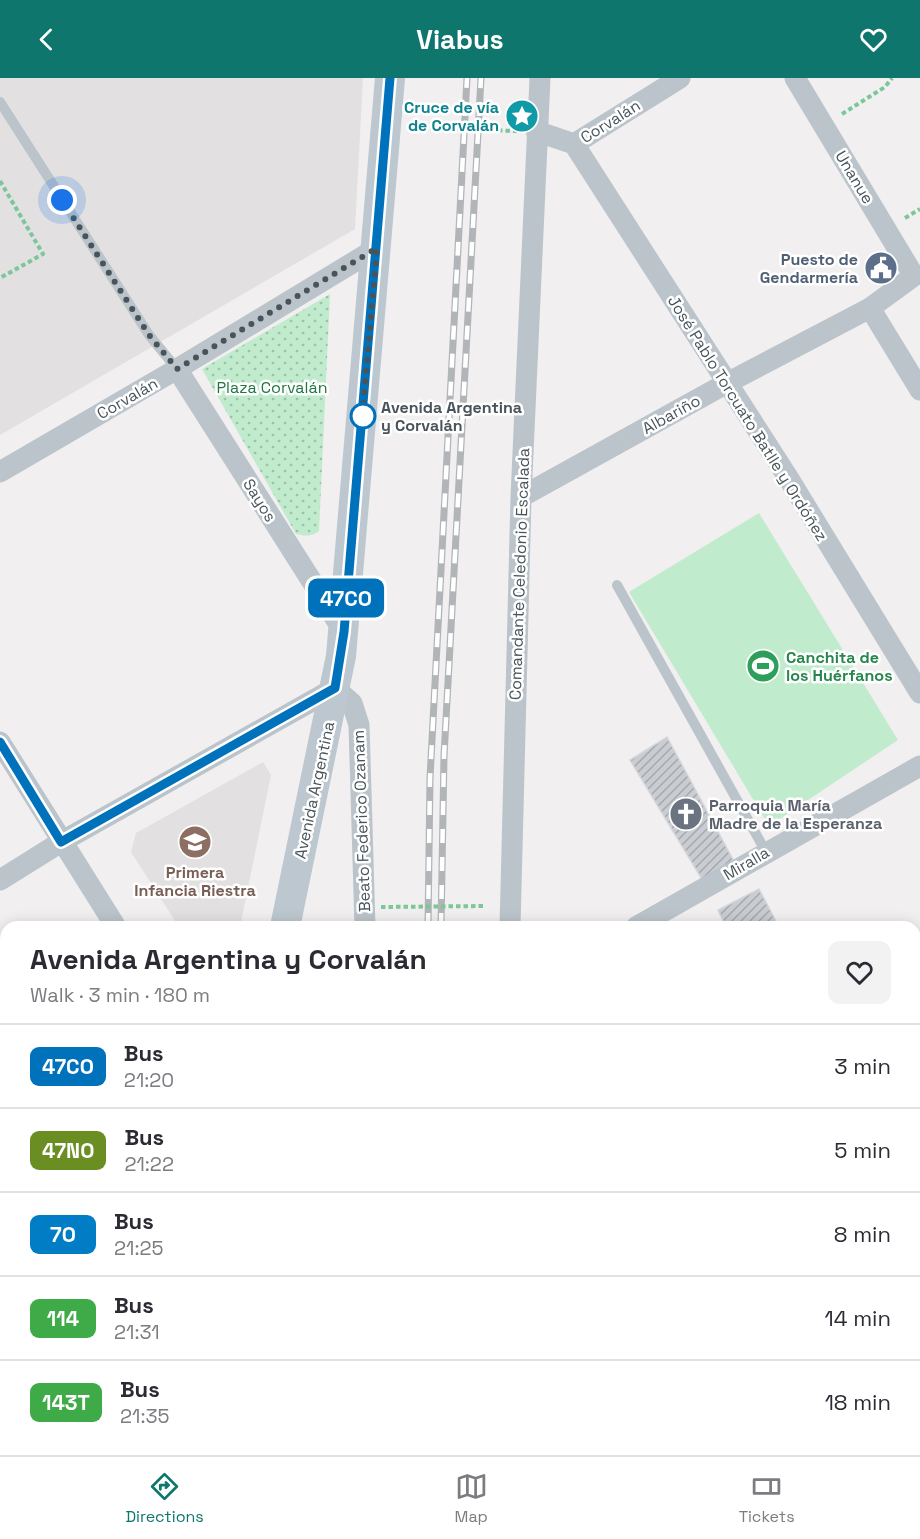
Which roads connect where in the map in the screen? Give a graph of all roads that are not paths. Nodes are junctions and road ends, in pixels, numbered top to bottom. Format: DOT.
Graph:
graph roads {
  1 [pos="390,78"];
  2 [pos="540,78"];
  3 [pos="680,78"];
  4 [pos="795,78"];
  5 [pos="0,102"];
  6 [pos="526,131"];
  7 [pos="573,144"];
  8 [pos="377,248"];
  9 [pos="914,276"];
  10 [pos="870,308"];
  11 [pos="177,369"];
  12 [pos="727,383"];
  13 [pos="920,390"];
  14 [pos="0,472"];
  15 [pos="521,497"];
  16 [pos="617,585"];
  17 [pos="344,632"];
  18 [pos="335,688"];
  19 [pos="920,693"];
  20 [pos="0,742"];
  21 [pos="920,766"];
  22 [pos="61,842"];
  23 [pos="766,852"];
  24 [pos="0,880"];
  25 [pos="112,921"];
  26 [pos="286,921"];
  27 [pos="365,921"];
  28 [pos="510,921"];
  29 [pos="646,921"];
  1 -- 8 [label="main road, Avenida Argentina"];
  2 -- 6 [label="street, Comandante Celedonio Escalada"];
  3 -- 7 [label="street, Corvalán"];
  4 -- 9 [label="street, Unanue"];
  5 -- 11 [label="lane"];
  6 -- 7 [label="street, Corvalán"];
  6 -- 15 [label="street, Comandante Celedonio Escalada"];
  7 -- 12 [label="street, José Pablo Torcuato Batlle y Ordóñez"];
  8 -- 11 [label="street, Corvalán"];
  8 -- 17 [label="main road, Avenida Argentina"];
  9 -- 10 [label="street, Albariño"];
  10 -- 12 [label="street, Albariño"];
  10 -- 13 [label="street"];
  11 -- 14 [label="street, Corvalán"];
  11 -- 17 [label="street, Sayos"];
  12 -- 15 [label="street, Albariño"];
  12 -- 19 [label="street, José Pablo Torcuato Batlle y Ordóñez"];
  15 -- 28 [label="street, Comandante Celedonio Escalada"];
  16 -- 23 [label="lane"];
  17 -- 18 [label="main road, Avenida Argentina"];
  18 -- 22 [label="street"];
  18 -- 26 [label="main road, Avenida Argentina"];
  18 -- 27 [label="street, Beato Federico Ozanam"];
  20 -- 22 [label="street"];
  21 -- 23 [label="street, Miralla"];
  22 -- 24 [label="street"];
  22 -- 25 [label="street"];
  23 -- 29 [label="street, Miralla"];
}
